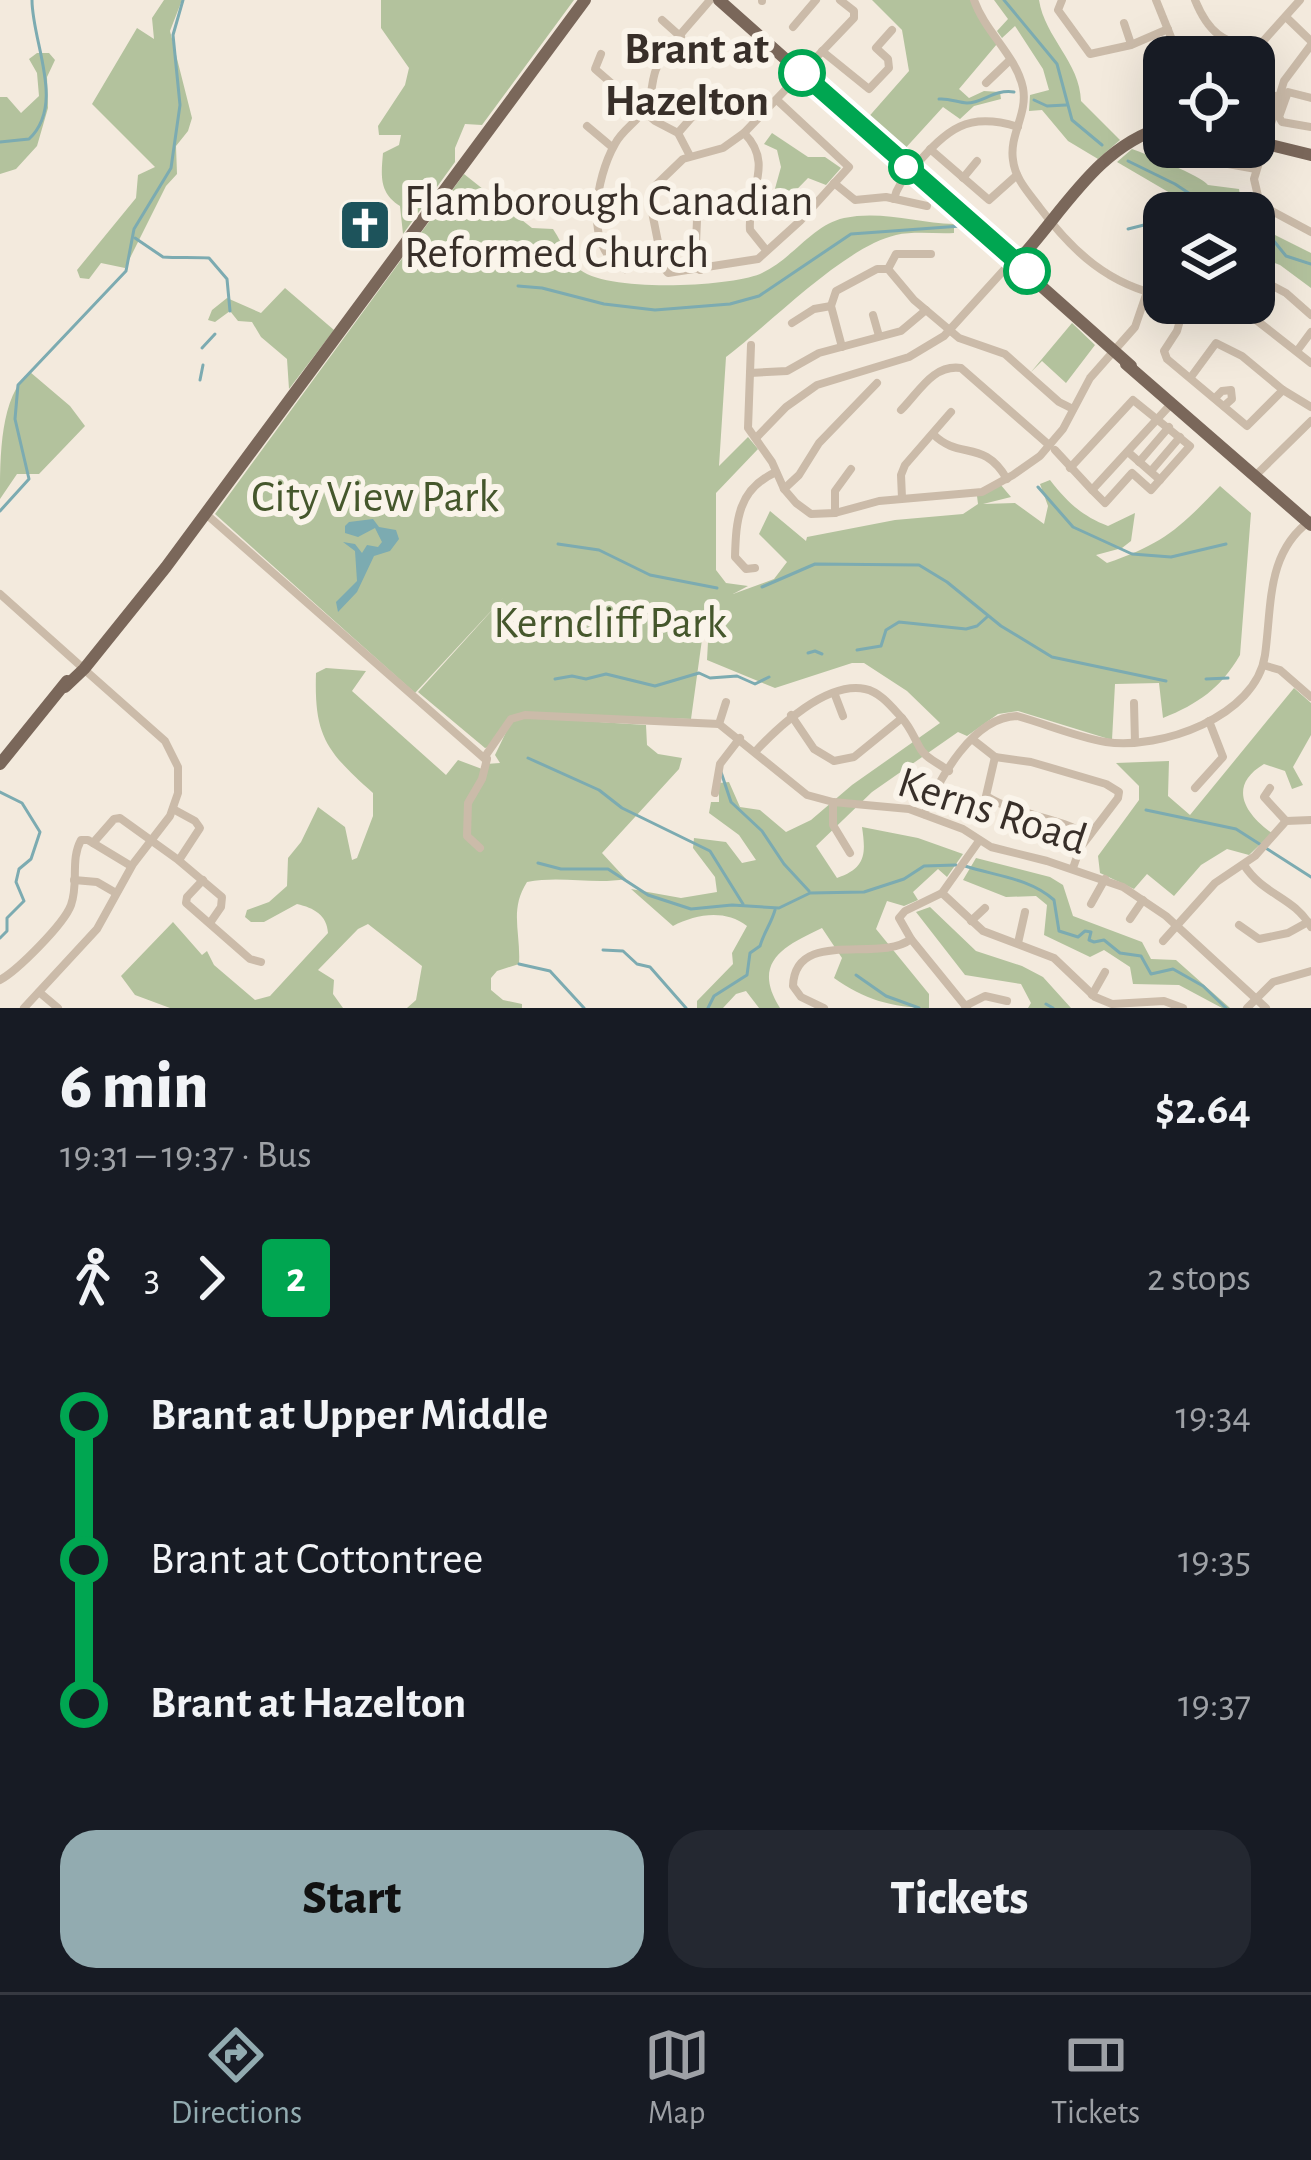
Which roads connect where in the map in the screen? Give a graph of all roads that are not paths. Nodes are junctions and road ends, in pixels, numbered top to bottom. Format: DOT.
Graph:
graph roads {
  1 [pos="585,0"];
  2 [pos="714,0"];
  3 [pos="816,0"];
  4 [pos="840,0"];
  5 [pos="974,0"];
  6 [pos="1062,0"];
  7 [pos="1156,0"];
  8 [pos="1195,0"];
  9 [pos="1300,0"];
  10 [pos="1286,17"];
  11 [pos="662,20"];
  12 [pos="1086,22"];
  13 [pos="1124,23"];
  14 [pos="793,26"];
  15 [pos="1168,29"];
  16 [pos="892,30"];
  17 [pos="1072,30"];
  18 [pos="1171,36"];
  19 [pos="681,37"];
  20 [pos="1311,43"];
  21 [pos="1132,45"];
  22 [pos="822,51"];
  23 [pos="601,54"];
  24 [pos="1010,60"];
  25 [pos="802,73"];
  26 [pos="986,83"];
  27 [pos="709,89"];
  28 [pos="1275,96"];
  29 [pos="1282,98"];
  30 [pos="1311,98"];
  31 [pos="777,100"];
  32 [pos="1275,111"];
  33 [pos="644,112"];
  34 [pos="587,126"];
  35 [pos="1018,127"];
  36 [pos="1311,127"];
  37 [pos="677,133"];
  38 [pos="744,133"];
  39 [pos="1143,137"];
  40 [pos="1275,146"];
  41 [pos="612,147"];
  42 [pos="930,149"];
  43 [pos="1311,154"];
  44 [pos="690,156"];
  45 [pos="977,161"];
  46 [pos="1250,168"];
  47 [pos="1256,169"];
  48 [pos="911,171"];
  49 [pos="1017,175"];
  50 [pos="963,178"];
  51 [pos="834,183"];
  52 [pos="698,197"];
  53 [pos="894,199"];
  54 [pos="573,200"];
  55 [pos="598,202"];
  56 [pos="927,206"];
  57 [pos="1050,222"];
  58 [pos="1311,232"];
  59 [pos="766,250"];
  60 [pos="1028,250"];
  61 [pos="931,254"];
  62 [pos="1014,262"];
  63 [pos="626,269"];
  64 [pos="888,269"];
  65 [pos="700,270"];
  66 [pos="1032,274"];
  67 [pos="1275,286"];
  68 [pos="1143,290"];
  69 [pos="1143,305"];
  70 [pos="832,306"];
  71 [pos="926,310"];
  72 [pos="873,315"];
  73 [pos="1311,315"];
  74 [pos="792,323"];
  75 [pos="1180,324"];
  76 [pos="1265,324"];
  77 [pos="950,331"];
  78 [pos="1311,332"];
  79 [pos="879,337"];
  80 [pos="751,345"];
  81 [pos="842,347"];
  82 [pos="1114,350"];
  83 [pos="1297,351"];
  84 [pos="1311,362"];
  85 [pos="750,373"];
  86 [pos="1191,377"];
  87 [pos="877,383"];
  88 [pos="1282,390"];
  89 [pos="1215,398"];
  90 [pos="1173,401"];
  91 [pos="1224,406"];
  92 [pos="1311,406"];
  93 [pos="1073,409"];
  94 [pos="902,410"];
  95 [pos="951,412"];
  96 [pos="1158,418"];
  97 [pos="1311,422"];
  98 [pos="1169,427"];
  99 [pos="807,431"];
  100 [pos="933,434"];
  101 [pos="1180,437"];
  102 [pos="756,438"];
  103 [pos="819,443"];
  104 [pos="1052,448"];
  105 [pos="1128,452"];
  106 [pos="1139,461"];
  107 [pos="1070,468"];
  108 [pos="851,469"];
  109 [pos="1151,471"];
  110 [pos="776,472"];
  111 [pos="1257,474"];
  112 [pos="1007,479"];
  113 [pos="1160,479"];
  114 [pos="784,489"];
  115 [pos="1092,490"];
  116 [pos="902,499"];
  117 [pos="206,514"];
  118 [pos="835,514"];
  119 [pos="1310,522"];
  120 [pos="755,568"];
  121 [pos="0,594"];
  122 [pos="88,665"];
  123 [pos="1263,665"];
  124 [pos="835,694"];
  125 [pos="1311,697"];
  126 [pos="1239,698"];
  127 [pos="726,702"];
  128 [pos="1134,703"];
  129 [pos="1251,708"];
  130 [pos="790,715"];
  131 [pos="843,716"];
  132 [pos="902,718"];
  133 [pos="1209,721"];
  134 [pos="719,724"];
  135 [pos="740,738"];
  136 [pos="971,739"];
  137 [pos="1135,742"];
  138 [pos="755,752"];
  139 [pos="484,756"];
  140 [pos="995,757"];
  141 [pos="0,764"];
  142 [pos="770,765"];
  143 [pos="950,771"];
  144 [pos="760,777"];
  145 [pos="1195,788"];
  146 [pos="1270,788"];
  147 [pos="801,791"];
  148 [pos="715,793"];
  149 [pos="833,802"];
  150 [pos="791,803"];
  151 [pos="173,809"];
  152 [pos="924,814"];
  153 [pos="1311,820"];
  154 [pos="1286,821"];
  155 [pos="1089,836"];
  156 [pos="980,841"];
  157 [pos="150,842"];
  158 [pos="93,843"];
  159 [pos="480,848"];
  160 [pos="850,853"];
  161 [pos="179,860"];
  162 [pos="1244,865"];
  163 [pos="131,866"];
  164 [pos="1072,869"];
  165 [pos="74,880"];
  166 [pos="203,880"];
  167 [pos="1105,880"];
  168 [pos="116,893"];
  169 [pos="942,893"];
  170 [pos="1143,900"];
  171 [pos="1091,904"];
  172 [pos="986,908"];
  173 [pos="1024,912"];
  174 [pos="1130,919"];
  175 [pos="971,921"];
  176 [pos="210,922"];
  177 [pos="1239,925"];
  178 [pos="1310,925"];
  179 [pos="1175,926"];
  180 [pos="911,939"];
  181 [pos="1162,941"];
  182 [pos="1018,943"];
  183 [pos="261,962"];
  184 [pos="1311,971"];
  185 [pos="1105,973"];
  186 [pos="0,980"];
  187 [pos="39,992"];
  188 [pos="1092,995"];
  189 [pos="1256,998"];
  190 [pos="1006,1001"];
  191 [pos="1112,1006"];
  192 [pos="966,1007"];
  193 [pos="24,1008"];
  194 [pos="58,1008"];
  195 [pos="824,1008"];
  196 [pos="1183,1008"];
  197 [pos="1247,1008"];
  198 [pos="1266,1008"];
  1 -- 117 [label="main road"];
  2 -- 19 [label="street"];
  2 -- 25 [label="main road"];
  3 -- 14 [label="street"];
  4 -- 22 [label="street"];
  5 -- 24 [label="street"];
  6 -- 17 [label="street"];
  7 -- 15 [label="street"];
  8 -- 10 [label="street"];
  9 -- 10 [label="street"];
  10 -- 20 [label="street"];
  11 -- 19 [label="street"];
  12 -- 17 [label="street"];
  13 -- 21 [label="street"];
  15 -- 18 [label="street"];
  15 -- 21 [label="street"];
  16 -- 22 [label="street"];
  17 -- 21 [label="street"];
  19 -- 33 [label="street"];
  20 -- 29 [label="street"];
  22 -- 25 [label="street"];
  23 -- 33 [label="street"];
  24 -- 26 [label="street"];
  24 -- 35 [label="street"];
  25 -- 31 [label="street"];
  25 -- 48 [label="main road"];
  27 -- 37 [label="street"];
  28 -- 29 [label="street"];
  29 -- 30 [label="street"];
  29 -- 32 [label="street"];
  29 -- 36 [label="street"];
  31 -- 38 [label="street"];
  31 -- 51 [label="street"];
  33 -- 37 [label="street"];
  33 -- 41 [label="street"];
  34 -- 41 [label="street"];
  35 -- 42 [label="street"];
  35 -- 49 [label="street"];
  37 -- 44 [label="street"];
  38 -- 44 [label="street"];
  38 -- 59 [label="street"];
  39 -- 57 [label="main road"];
  40 -- 43 [label="main road"];
  41 -- 55 [label="street"];
  42 -- 48 [label="street"];
  42 -- 50 [label="street"];
  44 -- 65 [label="street"];
  45 -- 50 [label="street"];
  46 -- 47 [label="street"];
  47 -- 58 [label="street"];
  48 -- 53 [label="street"];
  48 -- 62 [label="main road"];
  49 -- 50 [label="street"];
  49 -- 57 [label="street"];
  51 -- 53 [label="street"];
  51 -- 59 [label="street"];
  52 -- 65 [label="street"];
  53 -- 56 [label="street"];
  54 -- 55 [label="street"];
  55 -- 63 [label="street"];
  57 -- 60 [label="main road"];
  57 -- 62 [label="main road"];
  57 -- 68 [label="street"];
  59 -- 65 [label="street"];
  60 -- 62 [label="main road"];
  60 -- 66 [label="main road"];
  61 -- 64 [label="street"];
  62 -- 66 [label="main road"];
  62 -- 77 [label="street"];
  62 -- 82 [label="main road"];
  64 -- 70 [label="street"];
  64 -- 71 [label="street"];
  66 -- 82 [label="main road"];
  67 -- 73 [label="street"];
  69 -- 82 [label="street"];
  70 -- 74 [label="street"];
  70 -- 81 [label="street"];
  71 -- 77 [label="street"];
  71 -- 79 [label="street"];
  72 -- 79 [label="street"];
  75 -- 86 [label="street"];
  76 -- 83 [label="street"];
  77 -- 93 [label="street"];
  77 -- 102 [label="street"];
  78 -- 83 [label="street"];
  79 -- 81 [label="street"];
  80 -- 85 [label="street"];
  81 -- 85 [label="street"];
  82 -- 90 [label="main road"];
  82 -- 93 [label="street"];
  83 -- 84 [label="street"];
  85 -- 102 [label="street"];
  86 -- 88 [label="street"];
  86 -- 89 [label="street"];
  87 -- 103 [label="street"];
  88 -- 91 [label="street"];
  88 -- 92 [label="street"];
  89 -- 91 [label="street"];
  89 -- 91 [label="street"];
  90 -- 96 [label="street"];
  90 -- 111 [label="main road"];
  93 -- 104 [label="street"];
  94 -- 104 [label="street"];
  95 -- 100 [label="street"];
  96 -- 98 [label="street"];
  96 -- 105 [label="street"];
  96 -- 107 [label="street"];
  97 -- 111 [label="street"];
  98 -- 101 [label="street"];
  98 -- 106 [label="street"];
  99 -- 103 [label="street"];
  100 -- 112 [label="street"];
  100 -- 116 [label="street"];
  101 -- 109 [label="street"];
  101 -- 113 [label="street"];
  102 -- 110 [label="street"];
  103 -- 114 [label="street"];
  104 -- 107 [label="street"];
  104 -- 112 [label="street"];
  105 -- 106 [label="street"];
  105 -- 115 [label="street"];
  106 -- 109 [label="street"];
  107 -- 115 [label="street"];
  108 -- 118 [label="street"];
  109 -- 113 [label="street"];
  110 -- 114 [label="street"];
  110 -- 120 [label="street"];
  111 -- 119 [label="main road"];
  112 -- 116 [label="street"];
  113 -- 115 [label="street"];
  114 -- 118 [label="street"];
  116 -- 118 [label="street"];
  117 -- 122 [label="main road"];
  117 -- 139 [label="street"];
  119 -- 123 [label="street"];
  121 -- 122 [label="street"];
  122 -- 141 [label="main road"];
  122 -- 151 [label="street"];
  123 -- 125 [label="street"];
  123 -- 126 [label="street"];
  124 -- 130 [label="street"];
  124 -- 131 [label="street"];
  124 -- 132 [label="street"];
  126 -- 129 [label="street"];
  126 -- 133 [label="street"];
  127 -- 134 [label="street"];
  128 -- 137 [label="street"];
  130 -- 132 [label="street"];
  130 -- 138 [label="street"];
  132 -- 143 [label="street"];
  133 -- 137 [label="street"];
  133 -- 145 [label="street"];
  134 -- 135 [label="street, Kerns Road"];
  134 -- 139 [label="street"];
  135 -- 138 [label="street, Kerns Road"];
  135 -- 148 [label="street"];
  136 -- 137 [label="street"];
  136 -- 140 [label="street"];
  136 -- 143 [label="street"];
  138 -- 142 [label="street, Kerns Road"];
  139 -- 159 [label="street"];
  140 -- 155 [label="street"];
  140 -- 155 [label="street"];
  142 -- 144 [label="street"];
  142 -- 147 [label="street, Kerns Road"];
  143 -- 152 [label="street"];
  146 -- 154 [label="street"];
  147 -- 149 [label="street, Kerns Road"];
  147 -- 150 [label="street"];
  149 -- 152 [label="street, Kerns Road"];
  149 -- 160 [label="street"];
  151 -- 157 [label="street"];
  151 -- 161 [label="street"];
  152 -- 156 [label="street, Kerns Road"];
  153 -- 154 [label="street"];
  154 -- 162 [label="street"];
  155 -- 164 [label="street"];
  156 -- 164 [label="street, Kerns Road"];
  156 -- 169 [label="street"];
  157 -- 158 [label="street"];
  157 -- 161 [label="street"];
  157 -- 163 [label="street"];
  158 -- 163 [label="street"];
  158 -- 165 [label="street"];
  161 -- 166 [label="street"];
  162 -- 178 [label="street"];
  162 -- 179 [label="street"];
  163 -- 168 [label="street"];
  164 -- 167 [label="street, Kerns Road"];
  165 -- 168 [label="street"];
  165 -- 186 [label="street"];
  166 -- 176 [label="street"];
  166 -- 176 [label="street"];
  167 -- 170 [label="street, Kerns Road"];
  167 -- 171 [label="street"];
  168 -- 187 [label="street"];
  169 -- 175 [label="street"];
  169 -- 180 [label="street"];
  170 -- 174 [label="street"];
  170 -- 179 [label="street, Kerns Road"];
  172 -- 175 [label="street"];
  173 -- 182 [label="street"];
  175 -- 182 [label="street"];
  176 -- 183 [label="street"];
  177 -- 178 [label="street"];
  179 -- 181 [label="street"];
  179 -- 189 [label="street, Kerns Road"];
  180 -- 192 [label="street"];
  180 -- 195 [label="street"];
  182 -- 188 [label="street"];
  184 -- 189 [label="street"];
  185 -- 188 [label="street"];
  187 -- 193 [label="street"];
  187 -- 194 [label="street"];
  188 -- 191 [label="street"];
  189 -- 197 [label="street"];
  189 -- 198 [label="street, Kerns Road"];
  190 -- 192 [label="street"];
  191 -- 196 [label="street"];
}
